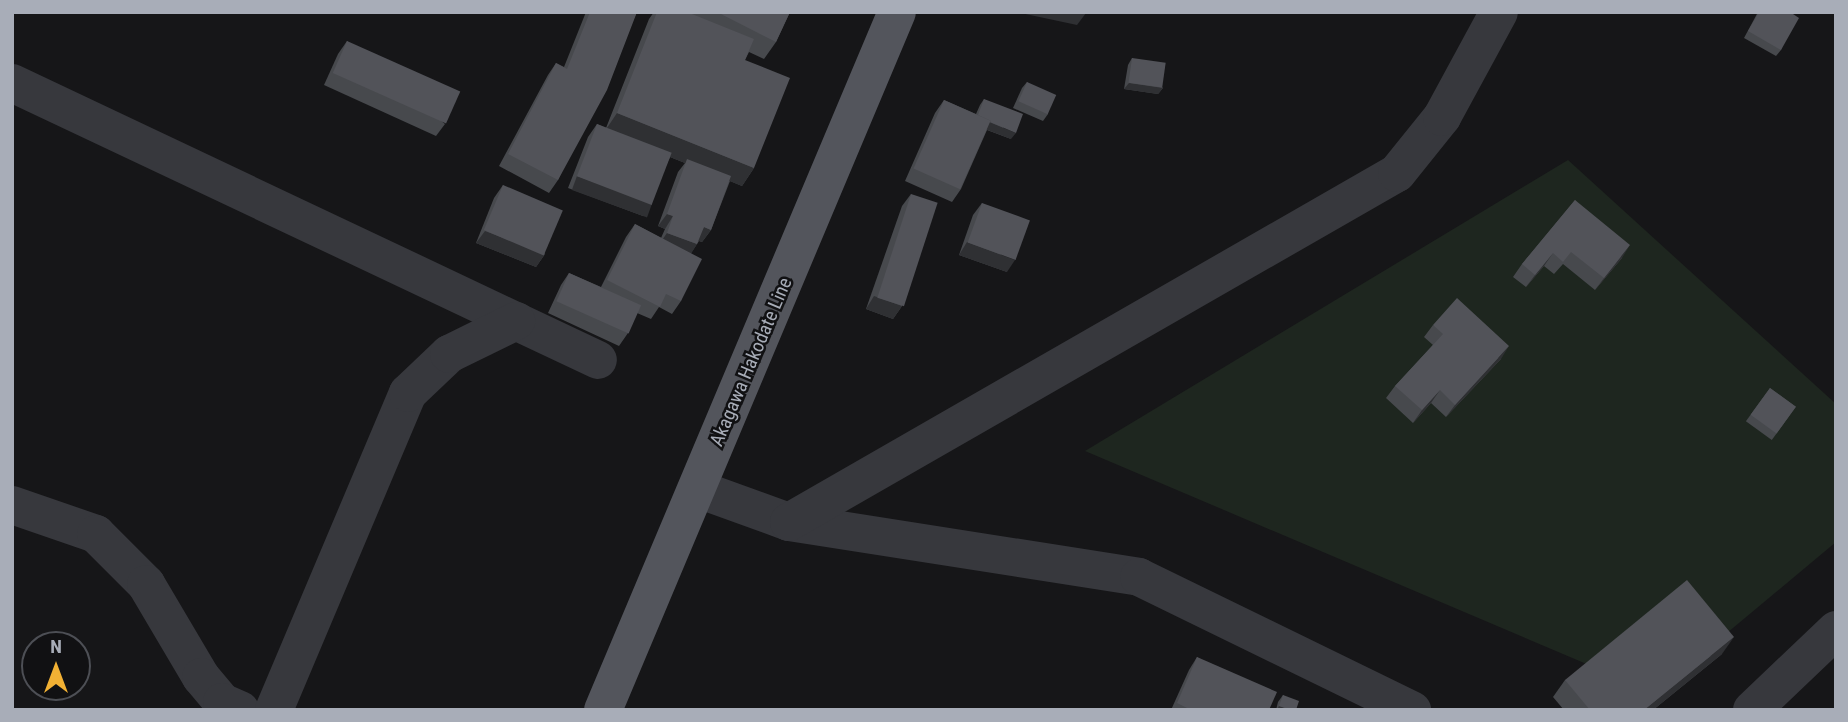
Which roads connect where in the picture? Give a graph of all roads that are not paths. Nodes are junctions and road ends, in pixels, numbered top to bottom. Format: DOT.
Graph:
graph roads {
  1 [pos="897,12"];
  2 [pos="1499,12"];
  3 [pos="12,83"];
  4 [pos="516,321"];
  5 [pos="598,360"];
  6 [pos="698,489"];
  7 [pos="12,505"];
  8 [pos="789,522"];
  9 [pos="1836,630"];
  10 [pos="240,710"];
  11 [pos="274,710"];
  12 [pos="603,710"];
  13 [pos="1412,710"];
  14 [pos="1752,710"];
  1 -- 6 [label="main road, Akagawa Hakodate Line"];
  2 -- 8 [label="street"];
  3 -- 4 [label="street"];
  4 -- 5 [label="street"];
  4 -- 11 [label="street"];
  6 -- 8 [label="street"];
  6 -- 12 [label="main road, Akagawa Hakodate Line"];
  7 -- 10 [label="street"];
  8 -- 13 [label="street"];
  9 -- 14 [label="street"];
}
